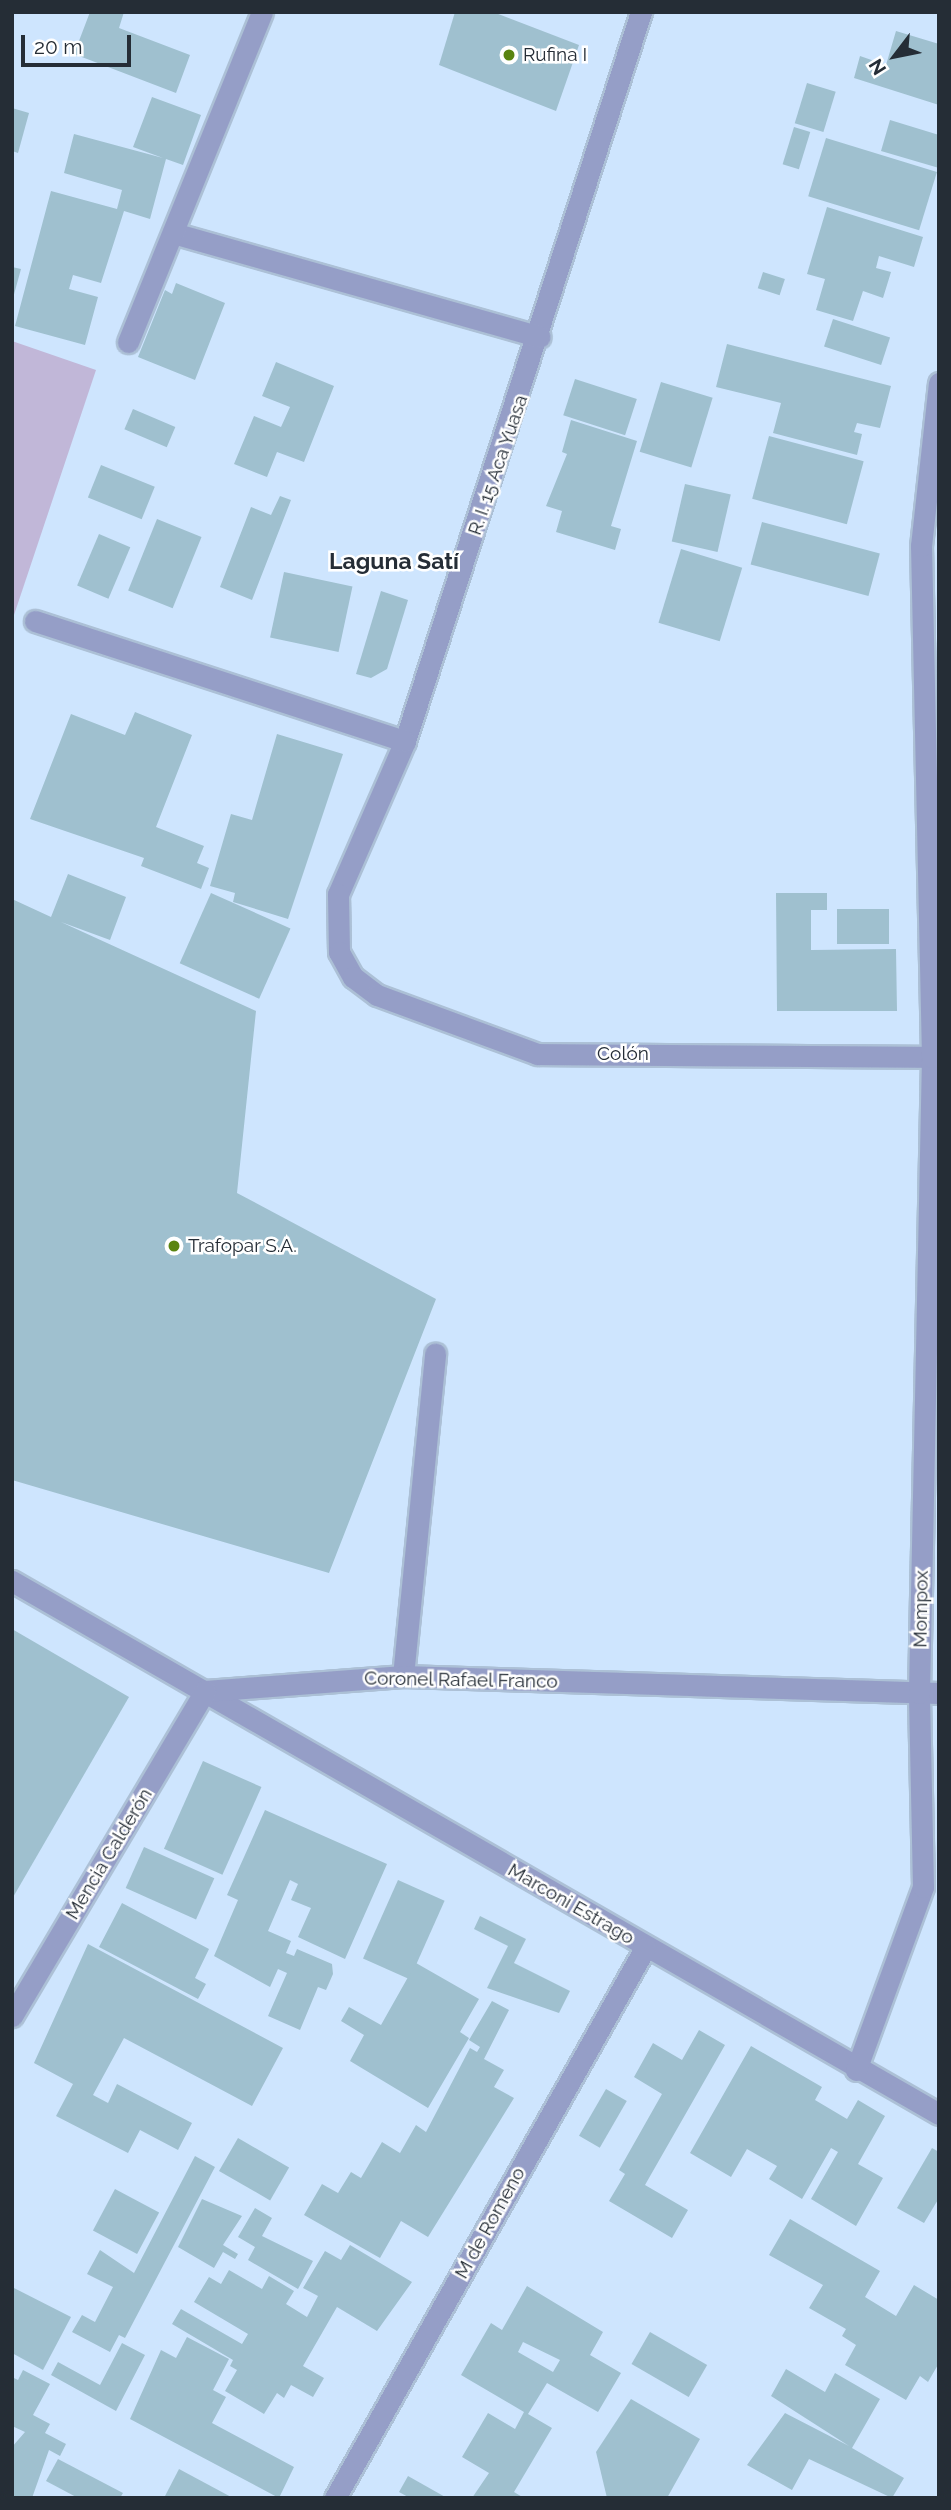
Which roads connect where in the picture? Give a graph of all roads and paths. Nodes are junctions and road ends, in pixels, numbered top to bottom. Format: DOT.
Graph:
graph roads {
  1 [pos="262,12"];
  2 [pos="641,12"];
  3 [pos="173,233"];
  4 [pos="540,337"];
  5 [pos="128,342"];
  6 [pos="939,383"];
  7 [pos="36,621"];
  8 [pos="405,741"];
  9 [pos="339,952"];
  10 [pos="935,1057"];
  11 [pos="435,1354"];
  12 [pos="12,1581"];
  13 [pos="403,1676"];
  14 [pos="205,1691"];
  15 [pos="929,1693"];
  16 [pos="645,1948"];
  17 [pos="12,2016"];
  18 [pos="856,2070"];
  19 [pos="939,2114"];
  20 [pos="335,2498"];
  1 -- 3 [label="street"];
  2 -- 4 [label="street, R. I. 15 Aca Yuasa"];
  3 -- 4 [label="street"];
  3 -- 5 [label="street"];
  4 -- 8 [label="street, R. I. 15 Aca Yuasa"];
  6 -- 10 [label="street, Mompox"];
  7 -- 8 [label="street"];
  8 -- 9 [label="street, R. I. 15 Aca Yuasa"];
  9 -- 10 [label="street, Colón"];
  10 -- 15 [label="street, Mompox"];
  11 -- 13 [label="street"];
  12 -- 14 [label="street"];
  13 -- 14 [label="street, Coronel Rafael Franco"];
  13 -- 15 [label="street, Coronel Rafael Franco"];
  14 -- 16 [label="street, Marconi Estrago"];
  14 -- 17 [label="street, Mencia Calderón"];
  15 -- 18 [label="street, Mompox"];
  16 -- 18 [label="street, Marconi Estrago"];
  16 -- 20 [label="street, M de Romeno"];
  18 -- 19 [label="street, Marconi Estrago"];
}
